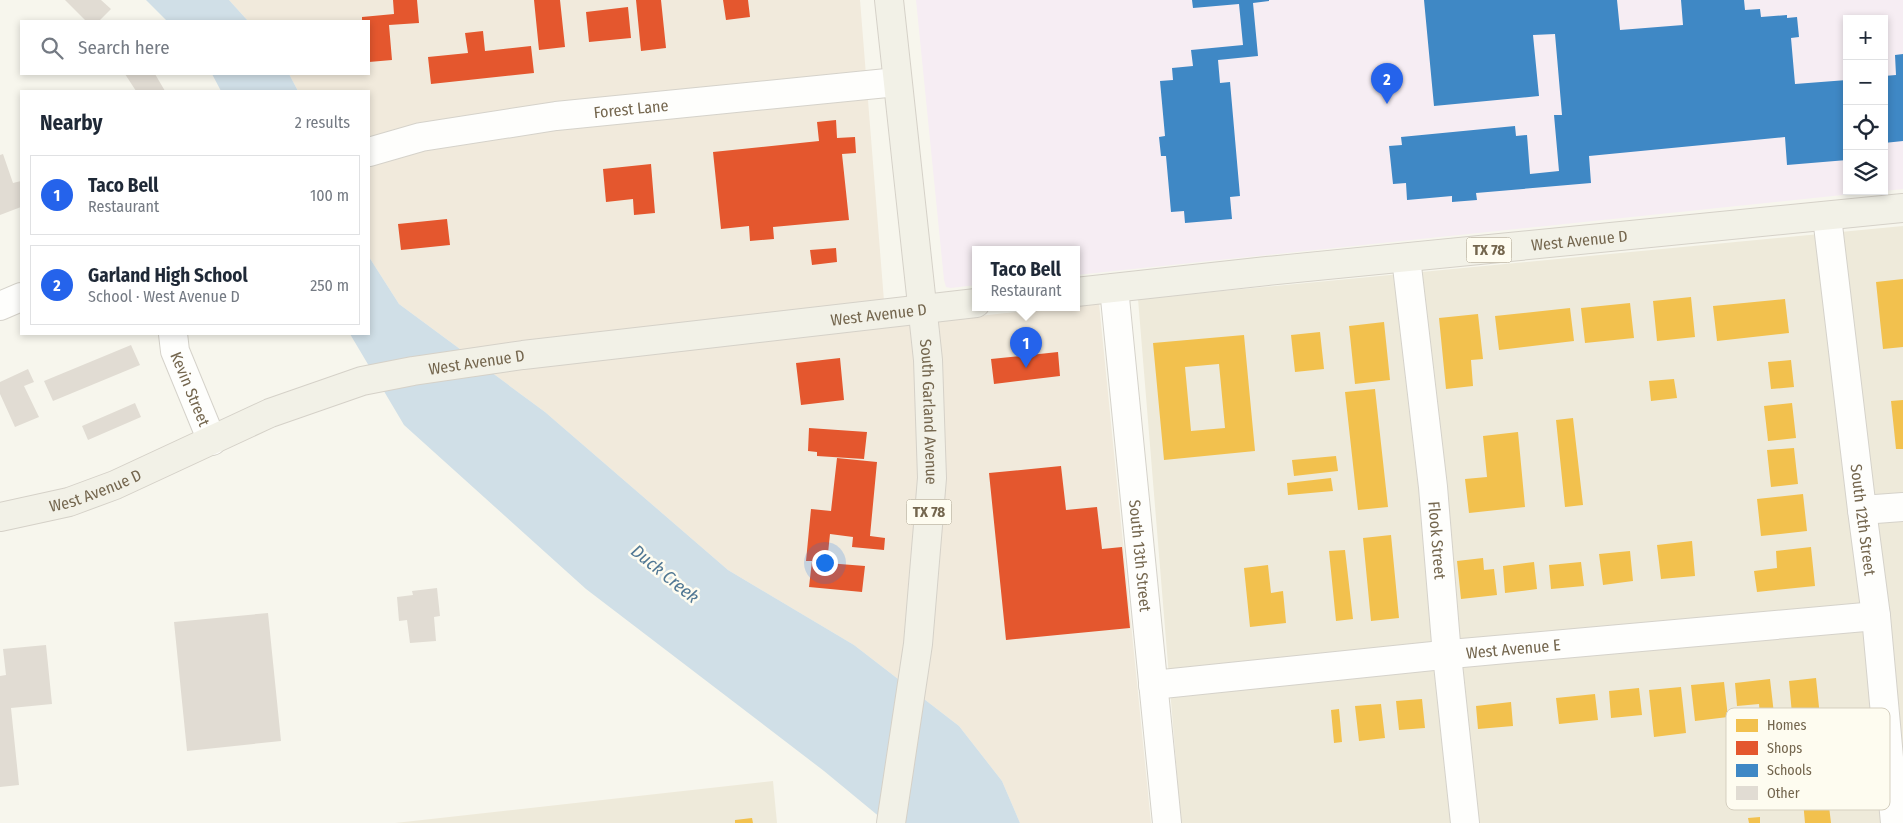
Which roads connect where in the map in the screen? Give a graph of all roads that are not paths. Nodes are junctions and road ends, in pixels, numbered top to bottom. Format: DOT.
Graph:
graph roads {
  1 [pos="889,0"];
  2 [pos="897,82"];
  3 [pos="370,152"];
  4 [pos="1903,208"];
  5 [pos="1827,216"];
  6 [pos="1406,258"];
  7 [pos="1114,288"];
  8 [pos="1080,292"];
  9 [pos="20,297"];
  10 [pos="972,303"];
  11 [pos="0,306"];
  12 [pos="922,309"];
  13 [pos="173,335"];
  14 [pos="212,441"];
  15 [pos="1903,506"];
  16 [pos="1862,510"];
  17 [pos="0,517"];
  18 [pos="1876,616"];
  19 [pos="1447,655"];
  20 [pos="1153,685"];
  21 [pos="1886,708"];
  22 [pos="1890,747"];
  23 [pos="1897,813"];
  24 [pos="891,823"];
  25 [pos="1167,823"];
  26 [pos="1465,823"];
  1 -- 2 [label="main road, South Garland Avenue / TX 78"];
  2 -- 3 [label="street, Forest Lane"];
  2 -- 12 [label="main road, South Garland Avenue / TX 78"];
  4 -- 5 [label="main road, West Avenue D / TX 78"];
  5 -- 6 [label="main road, West Avenue D / TX 78"];
  5 -- 16 [label="street, South 12th Street"];
  6 -- 7 [label="main road, West Avenue D / TX 78"];
  6 -- 19 [label="street, Flook Street"];
  7 -- 8 [label="main road, West Avenue D / TX 78"];
  7 -- 20 [label="street, South 13th Street"];
  9 -- 11 [label="street"];
  10 -- 12 [label="main road, West Avenue D"];
  12 -- 14 [label="main road, West Avenue D"];
  12 -- 24 [label="main road, South Garland Avenue / TX 78"];
  13 -- 14 [label="street, Kevin Street"];
  14 -- 17 [label="main road, West Avenue D"];
  15 -- 16 [label="street"];
  16 -- 18 [label="street, South 12th Street"];
  18 -- 19 [label="street, West Avenue E"];
  18 -- 21 [label="street, South 12th Street"];
  19 -- 20 [label="street, West Avenue E"];
  19 -- 26 [label="street, Flook Street"];
  20 -- 25 [label="street, South 13th Street"];
  22 -- 23 [label="street, South 12th Street"];
}
